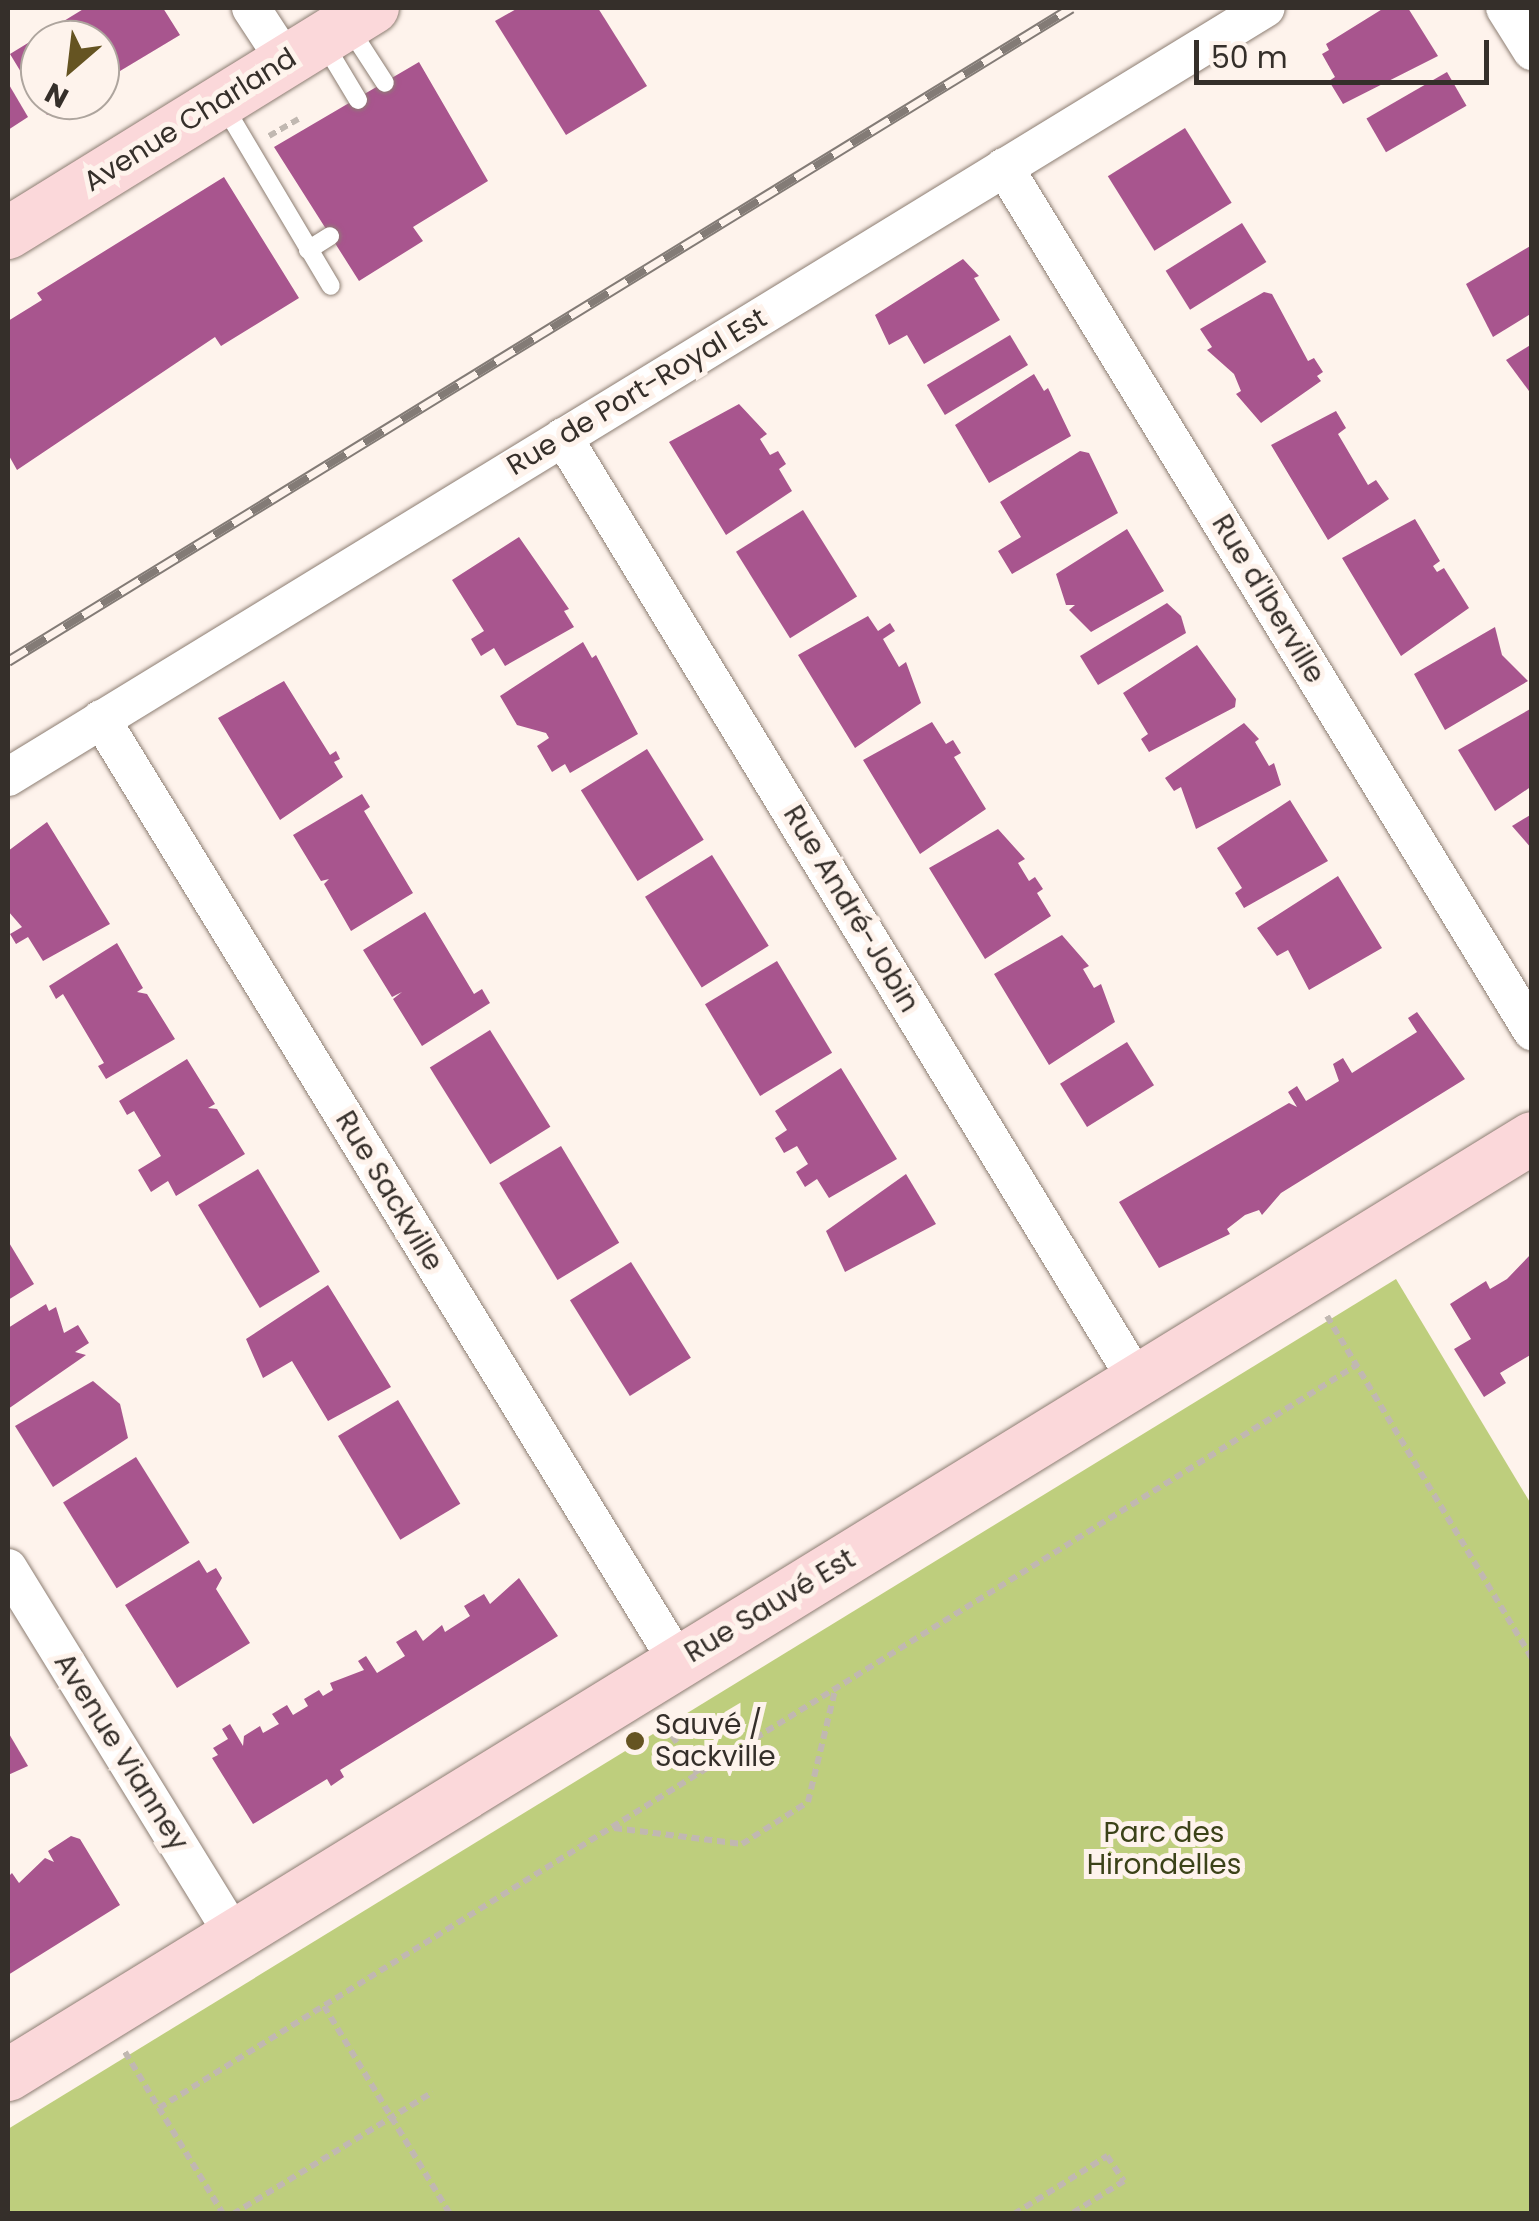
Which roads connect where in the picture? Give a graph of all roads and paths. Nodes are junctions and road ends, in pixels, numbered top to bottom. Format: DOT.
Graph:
graph roads {
  1 [pos="251,8"];
  2 [pos="1266,8"];
  3 [pos="1505,8"];
  4 [pos="323,46"];
  5 [pos="1532,51"];
  6 [pos="385,84"];
  7 [pos="221,100"];
  8 [pos="358,100"];
  9 [pos="304,128"];
  10 [pos="1004,167"];
  11 [pos="8,232"];
  12 [pos="330,236"];
  13 [pos="308,250"];
  14 [pos="330,286"];
  15 [pos="563,437"];
  16 [pos="101,719"];
  17 [pos="8,777"];
  18 [pos="1532,1032"];
  19 [pos="1532,1138"];
  20 [pos="1306,1279"];
  21 [pos="1357,1364"];
  22 [pos="1138,1382"];
  23 [pos="8,1568"];
  24 [pos="1532,1658"];
  25 [pos="659,1674"];
  26 [pos="835,1688"];
  27 [pos="698,1774"];
  28 [pos="612,1827"];
  29 [pos="234,1935"];
  30 [pos="324,2006"];
  31 [pos="103,2016"];
  32 [pos="8,2074"];
  33 [pos="433,2092"];
  34 [pos="159,2108"];
  35 [pos="392,2117"];
  36 [pos="223,2214"];
  37 [pos="233,2214"];
  38 [pos="450,2214"];
  39 [pos="1014,2214"];
  40 [pos="1071,2214"];
  1 -- 4 [label="street"];
  2 -- 10 [label="street, Rue de Port-Royal Est"];
  3 -- 5 [label="street"];
  4 -- 6 [label="lane"];
  4 -- 7 [label="main road, Avenue Charland"];
  4 -- 8 [label="lane"];
  4 -- 9 [label="path"];
  7 -- 11 [label="main road, Avenue Charland"];
  7 -- 13 [label="lane"];
  10 -- 15 [label="street, Rue de Port-Royal Est"];
  10 -- 18 [label="street, Rue d'Iberville"];
  12 -- 13 [label="lane"];
  13 -- 14 [label="lane"];
  15 -- 16 [label="street, Rue de Port-Royal Est"];
  15 -- 22 [label="street, Rue André-Jobin"];
  16 -- 17 [label="street, Rue de Port-Royal Est"];
  16 -- 25 [label="street, Rue Sackville"];
  19 -- 20 [label="main road, Rue Sauvé Est"];
  20 -- 21 [label="path"];
  20 -- 22 [label="main road, Rue Sauvé Est"];
  21 -- 24 [label="path"];
  21 -- 26 [label="path"];
  22 -- 25 [label="main road, Rue Sauvé Est"];
  23 -- 29 [label="street, Avenue Vianney"];
  25 -- 27 [label="path"];
  25 -- 29 [label="main road, Rue Sauvé Est"];
  26 -- 27 [label="path"];
  26 -- 28 [label="path"];
  27 -- 28 [label="path"];
  28 -- 30 [label="path"];
  29 -- 31 [label="main road, Rue Sauvé Est"];
  30 -- 34 [label="path"];
  30 -- 35 [label="path"];
  31 -- 32 [label="main road, Rue Sauvé Est"];
  31 -- 34 [label="path"];
  33 -- 35 [label="path"];
  34 -- 36 [label="path"];
  35 -- 37 [label="path"];
  35 -- 38 [label="path"];
  39 -- 40 [label="path"];
}
